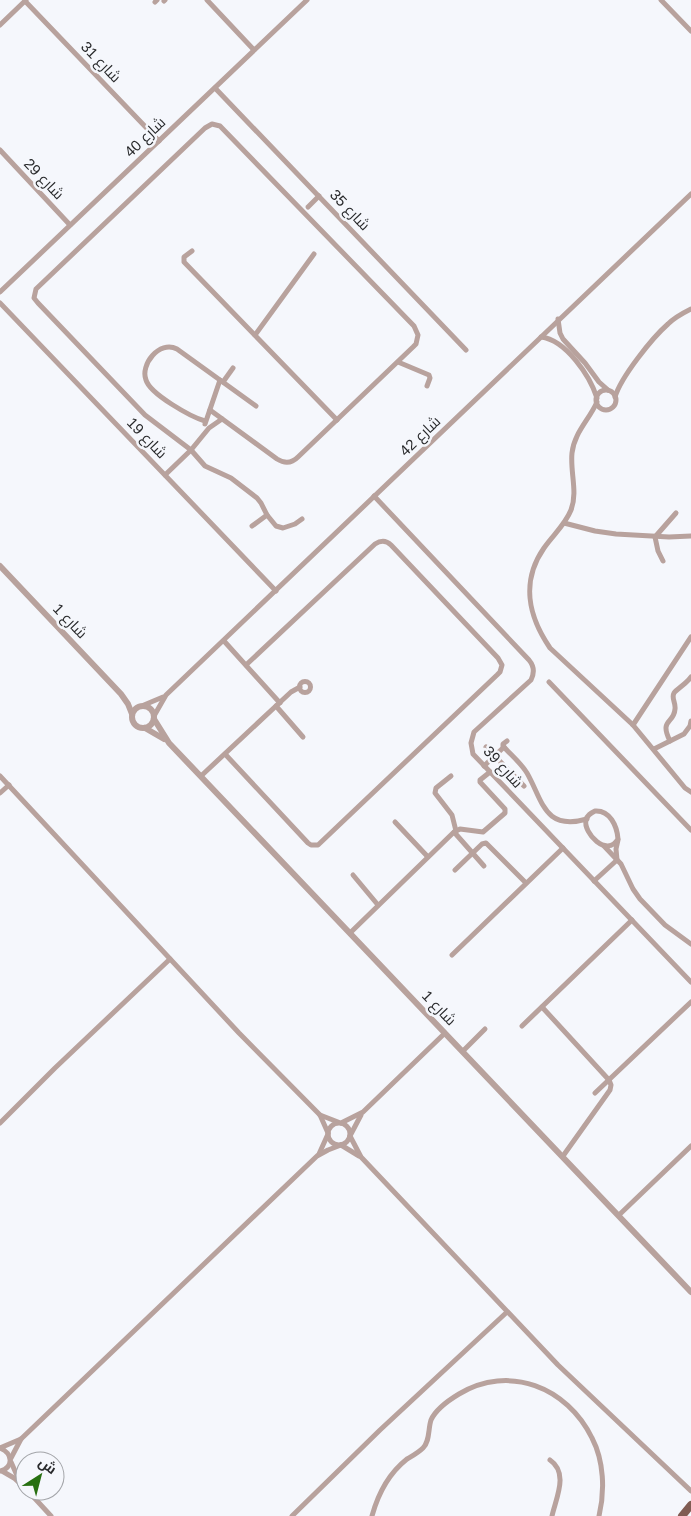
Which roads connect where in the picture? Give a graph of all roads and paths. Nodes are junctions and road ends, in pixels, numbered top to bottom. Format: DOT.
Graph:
graph roads {
  1 [pos="207,0"];
  2 [pos="307,0"];
  3 [pos="661,0"];
  4 [pos="26,1"];
  5 [pos="0,25"];
  6 [pos="691,31"];
  7 [pos="254,50"];
  8 [pos="215,88"];
  9 [pos="159,141"];
  10 [pos="0,150"];
  11 [pos="691,194"];
  12 [pos="319,196"];
  13 [pos="306,210"];
  14 [pos="70,225"];
  15 [pos="192,251"];
  16 [pos="314,254"];
  17 [pos="0,292"];
  18 [pos="0,303"];
  19 [pos="691,309"];
  20 [pos="558,319"];
  21 [pos="255,336"];
  22 [pos="541,337"];
  23 [pos="466,350"];
  24 [pos="398,362"];
  25 [pos="233,368"];
  26 [pos="222,381"];
  27 [pos="620,384"];
  28 [pos="427,386"];
  29 [pos="609,391"];
  30 [pos="615,397"];
  31 [pos="597,400"];
  32 [pos="256,406"];
  33 [pos="602,408"];
  34 [pos="210,410"];
  35 [pos="590,415"];
  36 [pos="222,419"];
  37 [pos="337,420"];
  38 [pos="205,421"];
  39 [pos="206,431"];
  40 [pos="191,450"];
  41 [pos="164,474"];
  42 [pos="374,496"];
  43 [pos="676,513"];
  44 [pos="267,515"];
  45 [pos="302,519"];
  46 [pos="564,523"];
  47 [pos="252,526"];
  48 [pos="691,536"];
  49 [pos="655,537"];
  50 [pos="663,561"];
  51 [pos="0,566"];
  52 [pos="276,591"];
  53 [pos="691,637"];
  54 [pos="224,640"];
  55 [pos="246,665"];
  56 [pos="691,677"];
  57 [pos="549,682"];
  58 [pos="300,686"];
  59 [pos="122,694"];
  60 [pos="166,695"];
  61 [pos="278,704"];
  62 [pos="143,705"];
  63 [pos="132,714"];
  64 [pos="154,717"];
  65 [pos="691,721"];
  66 [pos="633,724"];
  67 [pos="145,728"];
  68 [pos="303,737"];
  69 [pos="507,741"];
  70 [pos="670,741"];
  71 [pos="168,743"];
  72 [pos="486,747"];
  73 [pos="504,748"];
  74 [pos="654,750"];
  75 [pos="225,754"];
  76 [pos="495,756"];
  77 [pos="484,766"];
  78 [pos="490,772"];
  79 [pos="0,776"];
  80 [pos="201,776"];
  81 [pos="451,776"];
  82 [pos="9,785"];
  83 [pos="524,786"];
  84 [pos="691,792"];
  85 [pos="0,793"];
  86 [pos="586,818"];
  87 [pos="395,822"];
  88 [pos="691,830"];
  89 [pos="454,831"];
  90 [pos="618,839"];
  91 [pos="604,846"];
  92 [pos="563,848"];
  93 [pos="472,853"];
  94 [pos="428,857"];
  95 [pos="617,860"];
  96 [pos="484,866"];
  97 [pos="455,870"];
  98 [pos="353,875"];
  99 [pos="594,881"];
  100 [pos="526,883"];
  101 [pos="378,905"];
  102 [pos="632,920"];
  103 [pos="350,932"];
  104 [pos="691,944"];
  105 [pos="452,955"];
  106 [pos="170,959"];
  107 [pos="691,982"];
  108 [pos="691,1002"];
  109 [pos="542,1006"];
  110 [pos="522,1026"];
  111 [pos="485,1029"];
  112 [pos="445,1033"];
  113 [pos="463,1051"];
  114 [pos="609,1080"];
  115 [pos="596,1093"];
  116 [pos="362,1112"];
  117 [pos="320,1115"];
  118 [pos="0,1123"];
  119 [pos="340,1123"];
  120 [pos="328,1134"];
  121 [pos="350,1135"];
  122 [pos="341,1145"];
  123 [pos="691,1146"];
  124 [pos="317,1156"];
  125 [pos="562,1156"];
  126 [pos="361,1158"];
  127 [pos="619,1215"];
  128 [pos="688,1285"];
  129 [pos="691,1292"];
  130 [pos="507,1312"];
  131 [pos="21,1439"];
  132 [pos="0,1448"];
  133 [pos="11,1460"];
  134 [pos="550,1460"];
  135 [pos="15,1470"];
  136 [pos="1,1471"];
  137 [pos="15,1479"];
  138 [pos="691,1491"];
  139 [pos="37,1501"];
  140 [pos="691,1505"];
  141 [pos="51,1516"];
  142 [pos="292,1516"];
  143 [pos="372,1516"];
  144 [pos="552,1516"];
  145 [pos="599,1516"];
  146 [pos="682,1516"];
  1 -- 7 [label="street"];
  2 -- 7 [label="street, شارع 40"];
  3 -- 6 [label="street"];
  4 -- 5 [label="street"];
  4 -- 9 [label="street, شارع 31"];
  7 -- 8 [label="street, شارع 40"];
  8 -- 9 [label="street, شارع 40"];
  8 -- 12 [label="street, شارع 35"];
  9 -- 14 [label="street, شارع 40"];
  10 -- 14 [label="street, شارع 29"];
  11 -- 20 [label="street, شارع 42"];
  12 -- 13 [label="street"];
  12 -- 23 [label="street, شارع 35"];
  13 -- 24 [label="street"];
  13 -- 40 [label="street"];
  14 -- 17 [label="street, شارع 40"];
  15 -- 21 [label="street"];
  16 -- 21 [label="street"];
  18 -- 41 [label="street, شارع 19"];
  19 -- 27 [label="street"];
  20 -- 22 [label="street, شارع 42"];
  20 -- 29 [label="street"];
  21 -- 37 [label="street"];
  22 -- 31 [label="street"];
  22 -- 42 [label="street, شارع 42"];
  24 -- 28 [label="street"];
  24 -- 37 [label="street"];
  25 -- 26 [label="street"];
  26 -- 32 [label="street"];
  26 -- 34 [label="street"];
  26 -- 38 [label="street"];
  27 -- 29 [label="street"];
  27 -- 30 [label="street"];
  29 -- 30 [label="street"];
  29 -- 31 [label="street"];
  30 -- 33 [label="street"];
  31 -- 33 [label="street"];
  31 -- 35 [label="street"];
  33 -- 35 [label="street"];
  34 -- 36 [label="street"];
  34 -- 38 [label="street"];
  35 -- 46 [label="street"];
  36 -- 37 [label="street"];
  36 -- 39 [label="street"];
  38 -- 39 [label="street"];
  39 -- 40 [label="street"];
  40 -- 41 [label="street"];
  40 -- 44 [label="street"];
  41 -- 52 [label="street, شارع 19"];
  42 -- 52 [label="street, شارع 42"];
  42 -- 77 [label="street, شارع 39"];
  43 -- 49 [label="street"];
  44 -- 45 [label="street"];
  44 -- 47 [label="street"];
  46 -- 49 [label="street"];
  46 -- 66 [label="street"];
  48 -- 49 [label="street"];
  49 -- 50 [label="street"];
  51 -- 59 [label="street, شارع 1"];
  52 -- 54 [label="street, شارع 42"];
  53 -- 66 [label="street"];
  54 -- 55 [label="street"];
  54 -- 60 [label="street, شارع 42"];
  55 -- 61 [label="street"];
  55 -- 75 [label="street"];
  56 -- 70 [label="street"];
  57 -- 88 [label="street"];
  58 -- 61 [label="street"];
  59 -- 62 [label="street, شارع 1"];
  59 -- 63 [label="street, شارع 1"];
  60 -- 62 [label="street, شارع 42"];
  60 -- 64 [label="street, شارع 42"];
  61 -- 68 [label="street"];
  61 -- 75 [label="street"];
  62 -- 63 [label="street"];
  62 -- 64 [label="street"];
  63 -- 67 [label="street"];
  64 -- 67 [label="street"];
  64 -- 71 [label="street, شارع 1"];
  65 -- 70 [label="street"];
  66 -- 74 [label="street"];
  67 -- 71 [label="street, شارع 1"];
  69 -- 73 [label="street"];
  70 -- 74 [label="street"];
  71 -- 80 [label="street, شارع 1"];
  72 -- 76 [label="street"];
  73 -- 76 [label="street"];
  73 -- 86 [label="street"];
  74 -- 84 [label="street"];
  75 -- 80 [label="street"];
  76 -- 77 [label="street"];
  76 -- 83 [label="street"];
  77 -- 78 [label="street, شارع 39"];
  78 -- 89 [label="street"];
  78 -- 92 [label="street, شارع 39"];
  79 -- 82 [label="street"];
  80 -- 103 [label="street, شارع 1"];
  81 -- 89 [label="street"];
  82 -- 85 [label="street"];
  82 -- 106 [label="street"];
  86 -- 90 [label="street"];
  86 -- 91 [label="street"];
  87 -- 94 [label="street"];
  89 -- 93 [label="street"];
  89 -- 94 [label="street"];
  90 -- 91 [label="street"];
  90 -- 95 [label="street"];
  91 -- 95 [label="street"];
  92 -- 99 [label="street, شارع 39"];
  92 -- 100 [label="street"];
  93 -- 96 [label="street"];
  93 -- 97 [label="street"];
  93 -- 100 [label="street"];
  94 -- 101 [label="street"];
  95 -- 99 [label="street"];
  95 -- 104 [label="street"];
  98 -- 101 [label="street"];
  99 -- 102 [label="street, شارع 39"];
  100 -- 105 [label="street"];
  101 -- 103 [label="street"];
  102 -- 107 [label="street, شارع 39"];
  102 -- 109 [label="street"];
  103 -- 112 [label="street, شارع 1"];
  106 -- 117 [label="street"];
  106 -- 118 [label="street"];
  108 -- 114 [label="street"];
  109 -- 110 [label="street"];
  109 -- 114 [label="street"];
  111 -- 113 [label="street"];
  112 -- 113 [label="street, شارع 1"];
  112 -- 116 [label="street"];
  113 -- 125 [label="street, شارع 1"];
  114 -- 115 [label="street"];
  114 -- 125 [label="street"];
  116 -- 119 [label="street"];
  116 -- 121 [label="street"];
  117 -- 119 [label="street"];
  117 -- 120 [label="street"];
  119 -- 120 [label="street"];
  119 -- 121 [label="street"];
  120 -- 122 [label="street"];
  120 -- 124 [label="street"];
  121 -- 122 [label="street"];
  121 -- 126 [label="street"];
  122 -- 124 [label="street"];
  122 -- 126 [label="street"];
  123 -- 127 [label="street"];
  124 -- 131 [label="street"];
  125 -- 127 [label="street, شارع 1"];
  126 -- 130 [label="street"];
  127 -- 128 [label="street, شارع 1"];
  128 -- 129 [label="street, شارع 1"];
  130 -- 138 [label="street"];
  130 -- 142 [label="street"];
  131 -- 132 [label="street"];
  131 -- 133 [label="street"];
  132 -- 133 [label="street"];
  133 -- 135 [label="street"];
  133 -- 136 [label="street"];
  134 -- 144 [label="street"];
  136 -- 137 [label="street"];
  139 -- 141 [label="street"];
  140 -- 146 [label="main road"];
  143 -- 145 [label="street"];
}
